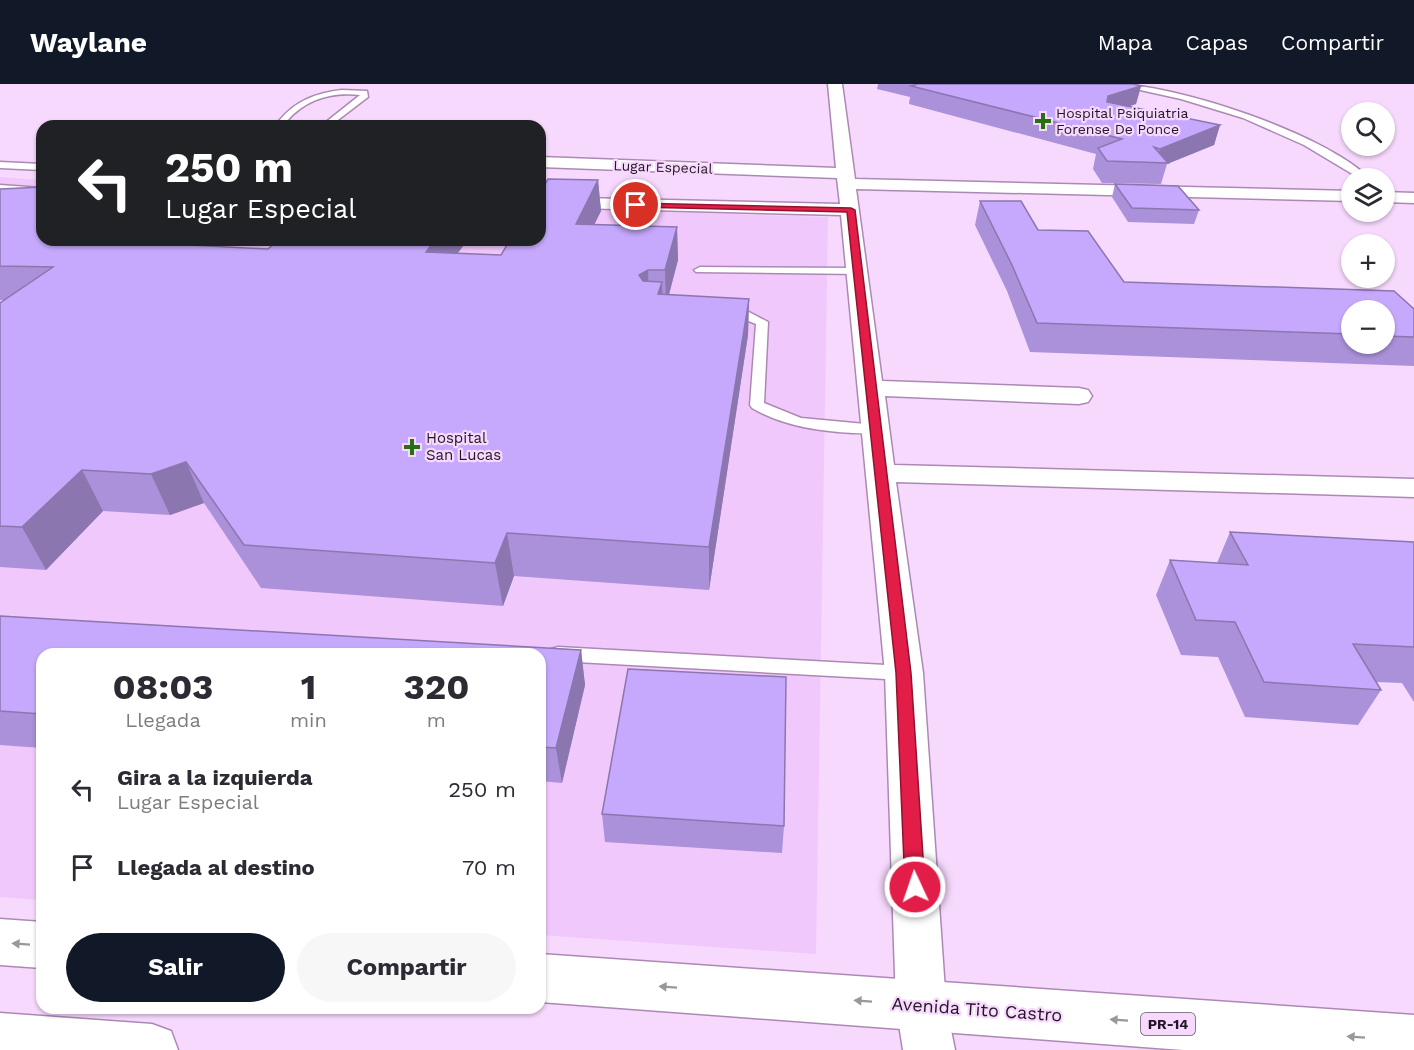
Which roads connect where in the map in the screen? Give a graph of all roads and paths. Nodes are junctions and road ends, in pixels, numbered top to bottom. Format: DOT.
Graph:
graph roads {
  1 [pos="835,84"];
  2 [pos="1117,84"];
  3 [pos="284,120"];
  4 [pos="333,120"];
  5 [pos="546,162"];
  6 [pos="0,165"];
  7 [pos="36,167"];
  8 [pos="1350,168"];
  9 [pos="0,188"];
  10 [pos="848,189"];
  11 [pos="36,191"];
  12 [pos="1341,196"];
  13 [pos="1395,197"];
  14 [pos="1414,198"];
  15 [pos="546,202"];
  16 [pos="200,246"];
  17 [pos="217,253"];
  18 [pos="700,270"];
  19 [pos="858,271"];
  20 [pos="708,313"];
  21 [pos="872,388"];
  22 [pos="1079,396"];
  23 [pos="876,429"];
  24 [pos="882,473"];
  25 [pos="1414,488"];
  26 [pos="546,653"];
  27 [pos="904,673"];
  28 [pos="0,942"];
  29 [pos="36,945"];
  30 [pos="546,979"];
  31 [pos="925,1028"];
  32 [pos="0,1039"];
  33 [pos="1414,1041"];
  34 [pos="152,1050"];
  1 -- 10 [label="street"];
  2 -- 8 [label="lane"];
  3 -- 4 [label="lane"];
  5 -- 10 [label="street, Lugar Especial"];
  6 -- 7 [label="lane"];
  9 -- 11 [label="lane"];
  10 -- 12 [label="street"];
  10 -- 15 [label="street"];
  10 -- 19 [label="street"];
  13 -- 14 [label="street"];
  16 -- 17 [label="lane"];
  18 -- 19 [label="lane"];
  19 -- 21 [label="street"];
  20 -- 23 [label="lane"];
  21 -- 22 [label="street"];
  21 -- 23 [label="street"];
  23 -- 24 [label="street"];
  24 -- 25 [label="street"];
  24 -- 27 [label="street"];
  26 -- 27 [label="lane"];
  27 -- 31 [label="street"];
  29 -- 28 [label="street, one-way"];
  31 -- 30 [label="street, Avenida Tito Castro / PR-14, one-way"];
  33 -- 31 [label="street, Avenida Tito Castro / PR-14, one-way"];
  32 -- 34 [label="street"];
}
